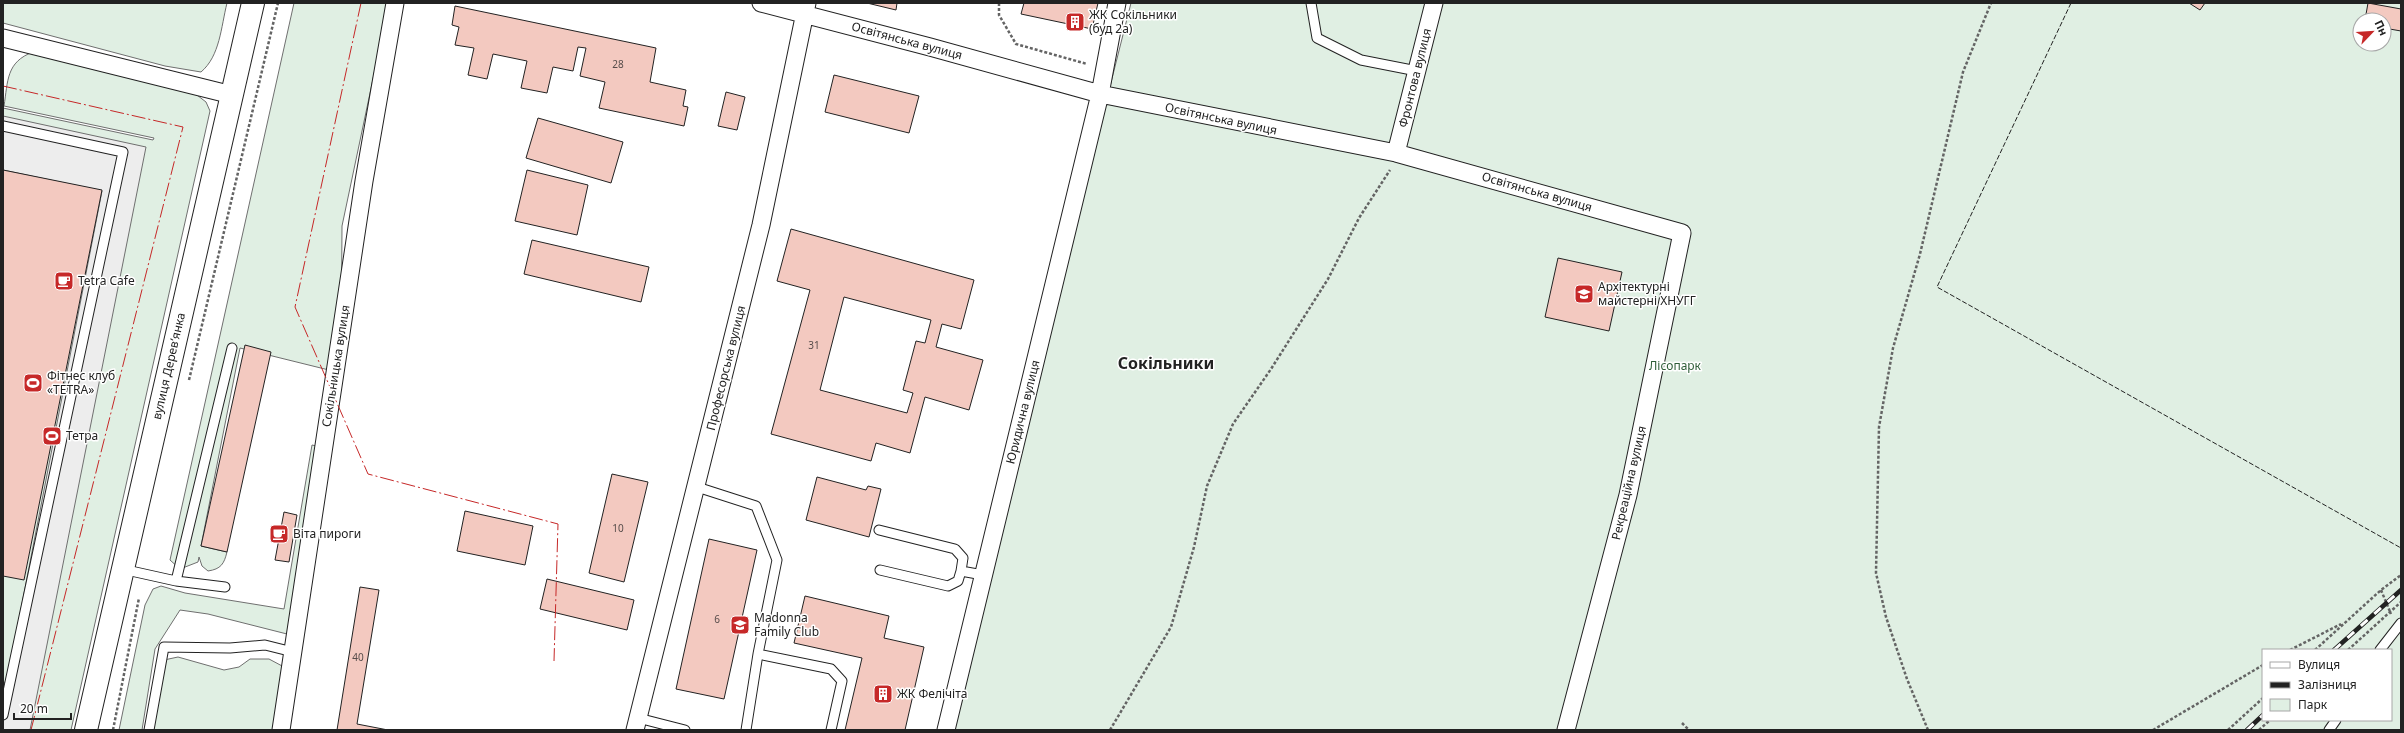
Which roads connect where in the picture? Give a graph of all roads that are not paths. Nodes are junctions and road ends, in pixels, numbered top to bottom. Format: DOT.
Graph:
graph roads {
  1 [pos="253,3"];
  2 [pos="395,3"];
  3 [pos="761,3"];
  4 [pos="1117,3"];
  5 [pos="1311,3"];
  6 [pos="1434,3"];
  7 [pos="806,8"];
  8 [pos="3,38"];
  9 [pos="1417,71"];
  10 [pos="1100,94"];
  11 [pos="232,95"];
  12 [pos="3,126"];
  13 [pos="1396,153"];
  14 [pos="1682,233"];
  15 [pos="232,348"];
  16 [pos="697,487"];
  17 [pos="879,530"];
  18 [pos="122,569"];
  19 [pos="880,570"];
  20 [pos="961,571"];
  21 [pos="983,575"];
  22 [pos="176,581"];
  23 [pos="225,587"];
  24 [pos="2400,624"];
  25 [pos="2381,649"];
  26 [pos="293,652"];
  27 [pos="758,654"];
  28 [pos="3,715"];
  29 [pos="2335,721"];
  30 [pos="636,724"];
  31 [pos="86,730"];
  32 [pos="149,730"];
  33 [pos="281,730"];
  34 [pos="686,730"];
  35 [pos="746,730"];
  36 [pos="831,730"];
  37 [pos="946,730"];
  38 [pos="1566,730"];
  39 [pos="2329,730"];
  1 -- 11 [label="main road, вулиця Дерев’янка"];
  2 -- 26 [label="street, Сокільницька вулиця"];
  3 -- 7 [label="street, Освітянська вулиця"];
  4 -- 10 [label="street, Юридична вулиця"];
  5 -- 9 [label="lane"];
  6 -- 9 [label="street, Фронтова вулиця"];
  7 -- 10 [label="street, Освітянська вулиця"];
  7 -- 16 [label="street, Професорська вулиця"];
  8 -- 11 [label="street"];
  9 -- 13 [label="street, Фронтова вулиця"];
  10 -- 13 [label="street, Освітянська вулиця"];
  10 -- 21 [label="street, Юридична вулиця"];
  11 -- 18 [label="main road, вулиця Дерев’янка"];
  12 -- 28 [label="lane"];
  13 -- 14 [label="street, Освітянська вулиця"];
  14 -- 38 [label="street, Рекреаційна вулиця"];
  15 -- 22 [label="lane"];
  16 -- 27 [label="lane"];
  16 -- 30 [label="street, Професорська вулиця"];
  17 -- 20 [label="lane"];
  18 -- 22 [label="lane"];
  18 -- 31 [label="main road, вулиця Дерев’янка"];
  19 -- 20 [label="lane"];
  20 -- 21 [label="lane"];
  21 -- 37 [label="street, Юридична вулиця"];
  22 -- 23 [label="lane"];
  24 -- 25 [label="lane"];
  26 -- 32 [label="lane"];
  26 -- 33 [label="street, Сокільницька вулиця"];
  27 -- 35 [label="lane"];
  27 -- 36 [label="lane"];
  29 -- 39 [label="lane"];
  30 -- 34 [label="lane"];
}
